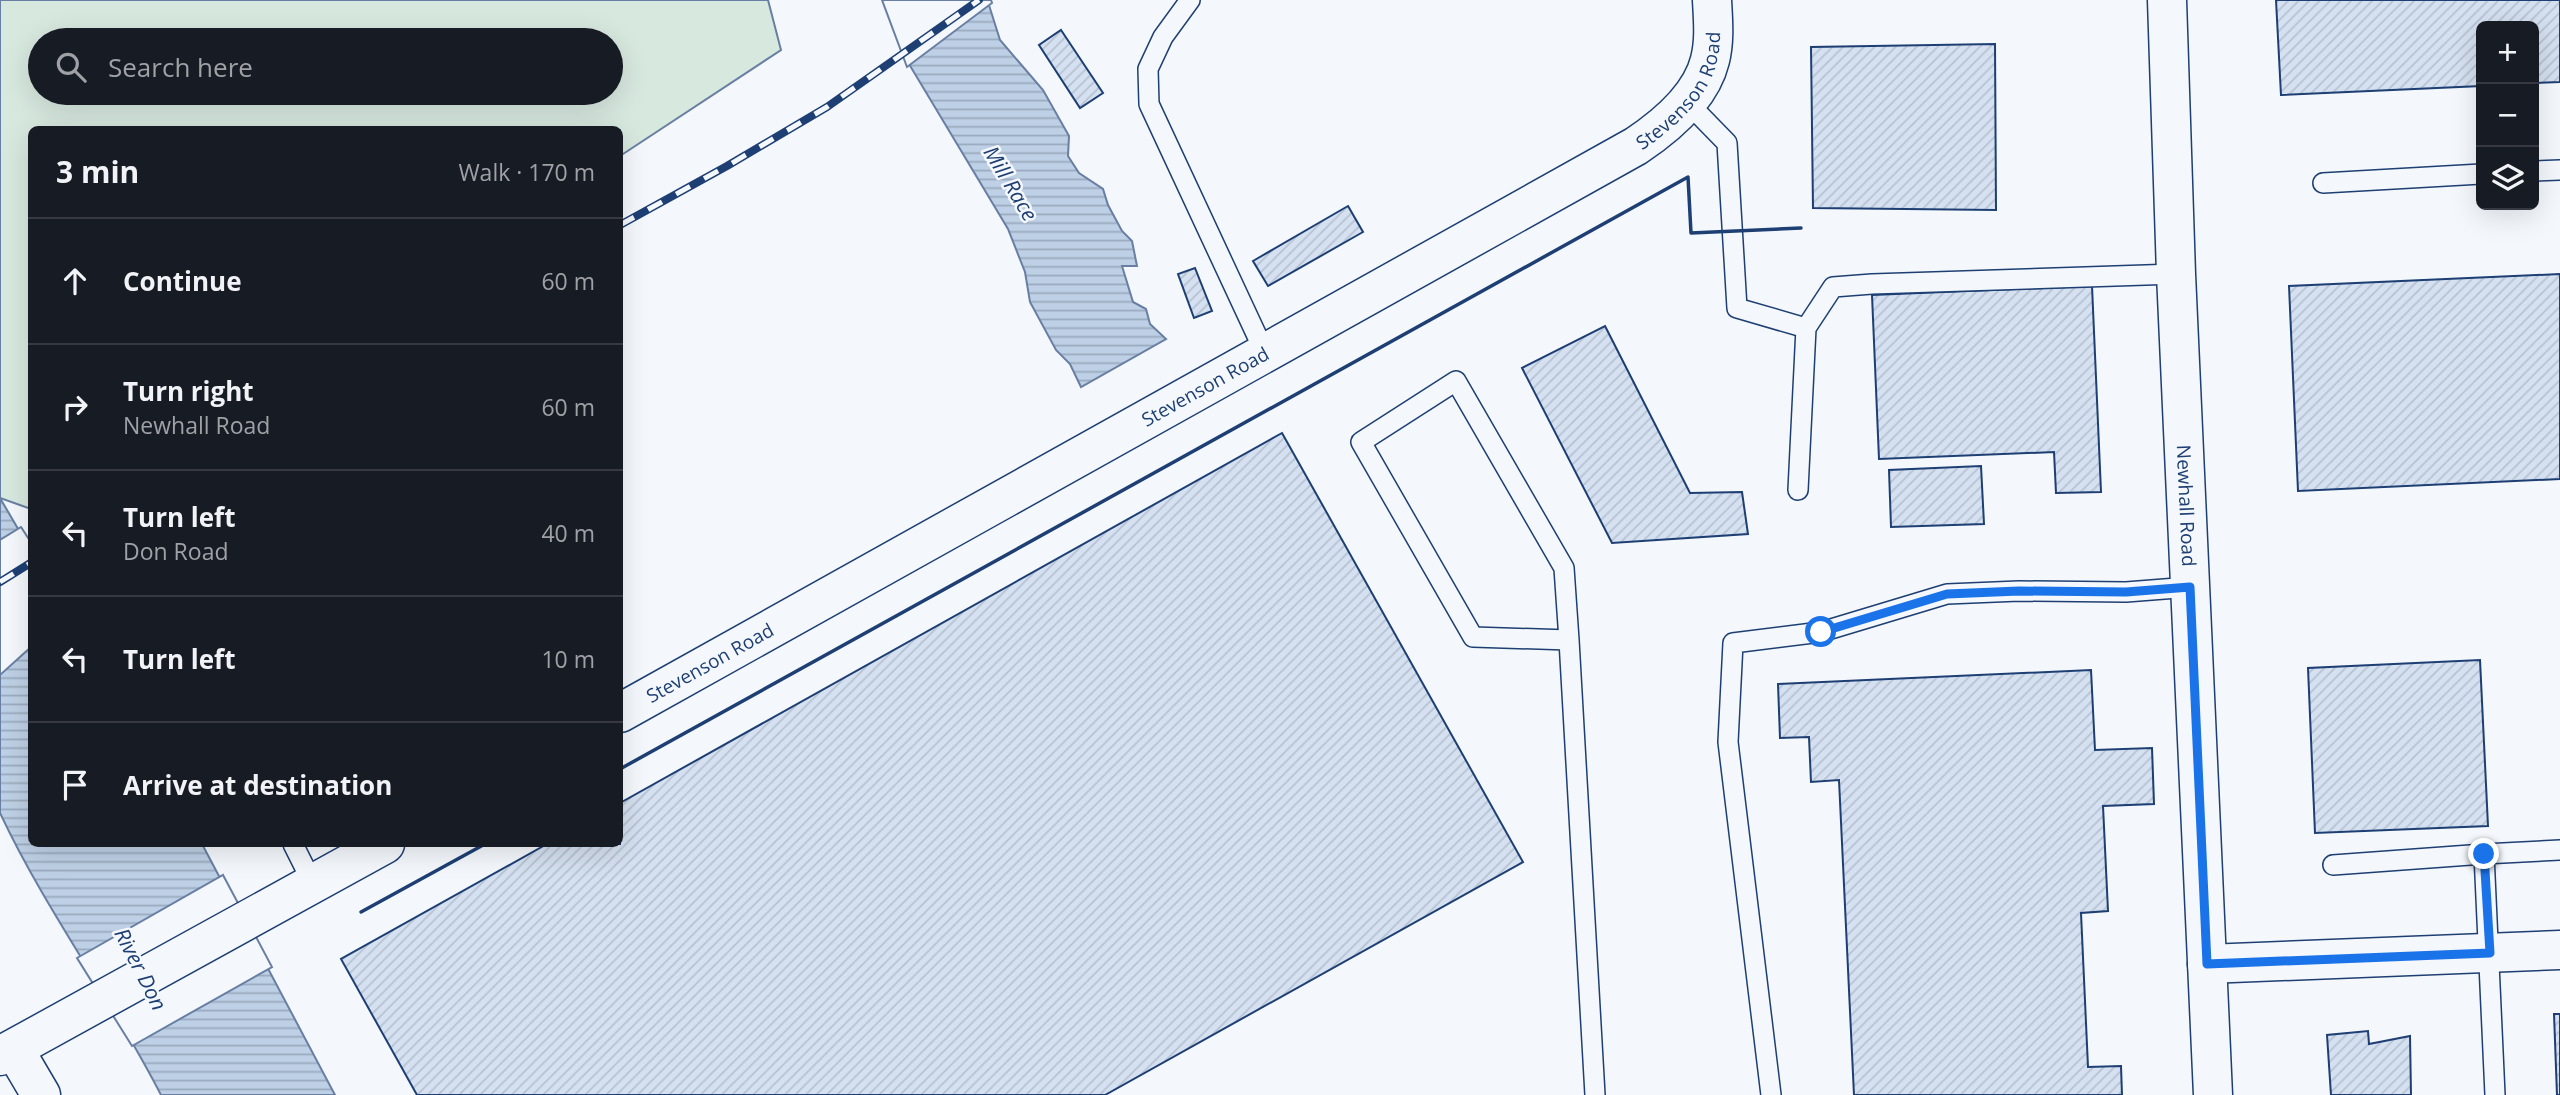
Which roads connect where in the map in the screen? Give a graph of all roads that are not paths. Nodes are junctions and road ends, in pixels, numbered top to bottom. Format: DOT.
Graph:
graph roads {
  1 [pos="1190,0"];
  2 [pos="1712,0"];
  3 [pos="2167,0"];
  4 [pos="1687,102"];
  5 [pos="2560,170"];
  6 [pos="2539,171"];
  7 [pos="2476,174"];
  8 [pos="2323,183"];
  9 [pos="2176,274"];
  10 [pos="1806,328"];
  11 [pos="1265,353"];
  12 [pos="1798,490"];
  13 [pos="2190,587"];
  14 [pos="1569,640"];
  15 [pos="623,711"];
  16 [pos="294,847"];
  17 [pos="380,847"];
  18 [pos="2560,850"];
  19 [pos="2484,854"];
  20 [pos="2333,865"];
  21 [pos="313,884"];
  22 [pos="2560,950"];
  23 [pos="2490,953"];
  24 [pos="2207,964"];
  25 [pos="7,1052"];
  26 [pos="41,1095"];
  27 [pos="1595,1095"];
  28 [pos="1770,1095"];
  29 [pos="2213,1095"];
  30 [pos="2495,1095"];
  1 -- 11 [label="lane"];
  2 -- 4 [label="street, Stevenson Road"];
  3 -- 9 [label="street, Newhall Road"];
  4 -- 10 [label="lane"];
  4 -- 11 [label="street, Stevenson Road"];
  5 -- 6 [label="lane"];
  7 -- 8 [label="lane"];
  9 -- 10 [label="lane"];
  9 -- 13 [label="street, Newhall Road"];
  10 -- 12 [label="lane"];
  11 -- 15 [label="street, Stevenson Road"];
  13 -- 24 [label="street, Newhall Road"];
  13 -- 28 [label="lane"];
  14 -- 14 [label="lane"];
  14 -- 27 [label="lane"];
  16 -- 21 [label="lane"];
  17 -- 21 [label="street"];
  18 -- 19 [label="lane"];
  19 -- 20 [label="lane"];
  19 -- 23 [label="lane"];
  21 -- 25 [label="street"];
  22 -- 23 [label="street"];
  23 -- 24 [label="street"];
  23 -- 30 [label="lane"];
  24 -- 29 [label="street, Newhall Road"];
  25 -- 26 [label="street"];
}
